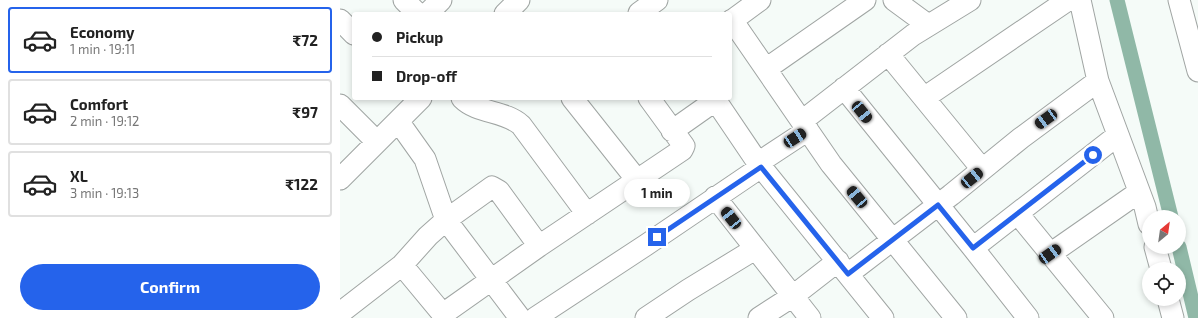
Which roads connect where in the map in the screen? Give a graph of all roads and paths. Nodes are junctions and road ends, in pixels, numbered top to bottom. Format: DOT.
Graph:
graph roads {
  1 [pos="404,0"];
  2 [pos="441,0"];
  3 [pos="519,0"];
  4 [pos="657,0"];
  5 [pos="760,0"];
  6 [pos="865,0"];
  7 [pos="894,0"];
  8 [pos="970,0"];
  9 [pos="1068,0"];
  10 [pos="1080,0"];
  11 [pos="1179,0"];
  12 [pos="635,9"];
  13 [pos="416,12"];
  14 [pos="429,12"];
  15 [pos="507,12"];
  16 [pos="340,20"];
  17 [pos="732,20"];
  18 [pos="732,22"];
  19 [pos="928,25"];
  20 [pos="352,32"];
  21 [pos="888,54"];
  22 [pos="766,69"];
  23 [pos="1198,71"];
  24 [pos="1098,82"];
  25 [pos="844,88"];
  26 [pos="924,98"];
  27 [pos="417,100"];
  28 [pos="465,100"];
  29 [pos="574,100"];
  30 [pos="650,100"];
  31 [pos="714,100"];
  32 [pos="716,100"];
  33 [pos="340,105"];
  34 [pos="398,121"];
  35 [pos="805,126"];
  36 [pos="672,130"];
  37 [pos="1118,136"];
  38 [pos="377,142"];
  39 [pos="759,165"];
  40 [pos="982,169"];
  41 [pos="340,179"];
  42 [pos="637,180"];
  43 [pos="1139,192"];
  44 [pos="715,197"];
  45 [pos="938,205"];
  46 [pos="1145,210"];
  47 [pos="587,214"];
  48 [pos="1018,214"];
  49 [pos="446,220"];
  50 [pos="893,239"];
  51 [pos="539,246"];
  52 [pos="973,248"];
  53 [pos="755,250"];
  54 [pos="1050,254"];
  55 [pos="402,265"];
  56 [pos="843,268"];
  57 [pos="492,280"];
  58 [pos="793,296"];
  59 [pos="1170,306"];
  60 [pos="340,313"];
  61 [pos="444,316"];
  62 [pos="520,318"];
  63 [pos="534,318"];
  64 [pos="646,318"];
  65 [pos="759,318"];
  66 [pos="810,318"];
  67 [pos="883,318"];
  68 [pos="956,318"];
  69 [pos="1028,318"];
  70 [pos="1103,318"];
  71 [pos="1173,318"];
  1 -- 13 [label="street"];
  2 -- 14 [label="street"];
  3 -- 15 [label="street"];
  4 -- 12 [label="street"];
  5 -- 17 [label="street"];
  6 -- 22 [label="street"];
  7 -- 19 [label="street"];
  8 -- 19 [label="street"];
  9 -- 26 [label="street"];
  10 -- 24 [label="street"];
  11 -- 23 [label="street"];
  16 -- 20 [label="street"];
  18 -- 22 [label="street"];
  19 -- 21 [label="street"];
  21 -- 25 [label="street"];
  21 -- 26 [label="street"];
  22 -- 35 [label="street"];
  24 -- 37 [label="street"];
  24 -- 40 [label="street"];
  25 -- 35 [label="street"];
  25 -- 45 [label="street"];
  26 -- 40 [label="street"];
  27 -- 34 [label="street"];
  28 -- 47 [label="street"];
  29 -- 42 [label="street"];
  30 -- 36 [label="street"];
  31 -- 36 [label="street"];
  32 -- 39 [label="street"];
  33 -- 38 [label="street"];
  34 -- 38 [label="street"];
  34 -- 49 [label="street"];
  35 -- 39 [label="street"];
  35 -- 50 [label="street"];
  36 -- 42 [label="street"];
  37 -- 43 [label="street"];
  37 -- 48 [label="street"];
  38 -- 41 [label="street"];
  39 -- 44 [label="street"];
  39 -- 56 [label="street"];
  40 -- 45 [label="street"];
  42 -- 47 [label="street"];
  43 -- 46 [label="street"];
  43 -- 54 [label="street"];
  44 -- 53 [label="street"];
  44 -- 63 [label="street"];
  45 -- 50 [label="street"];
  45 -- 52 [label="street"];
  47 -- 51 [label="street"];
  48 -- 52 [label="street"];
  48 -- 54 [label="street"];
  49 -- 51 [label="street"];
  49 -- 55 [label="street"];
  49 -- 57 [label="street"];
  50 -- 56 [label="street"];
  50 -- 68 [label="street"];
  51 -- 57 [label="street"];
  52 -- 69 [label="street"];
  53 -- 58 [label="street"];
  53 -- 64 [label="street"];
  54 -- 70 [label="street"];
  55 -- 60 [label="street"];
  55 -- 61 [label="street"];
  56 -- 58 [label="street"];
  56 -- 67 [label="street"];
  57 -- 61 [label="street"];
  57 -- 62 [label="street"];
  58 -- 65 [label="street"];
  58 -- 66 [label="street"];
  59 -- 71 [label="street"];
}
